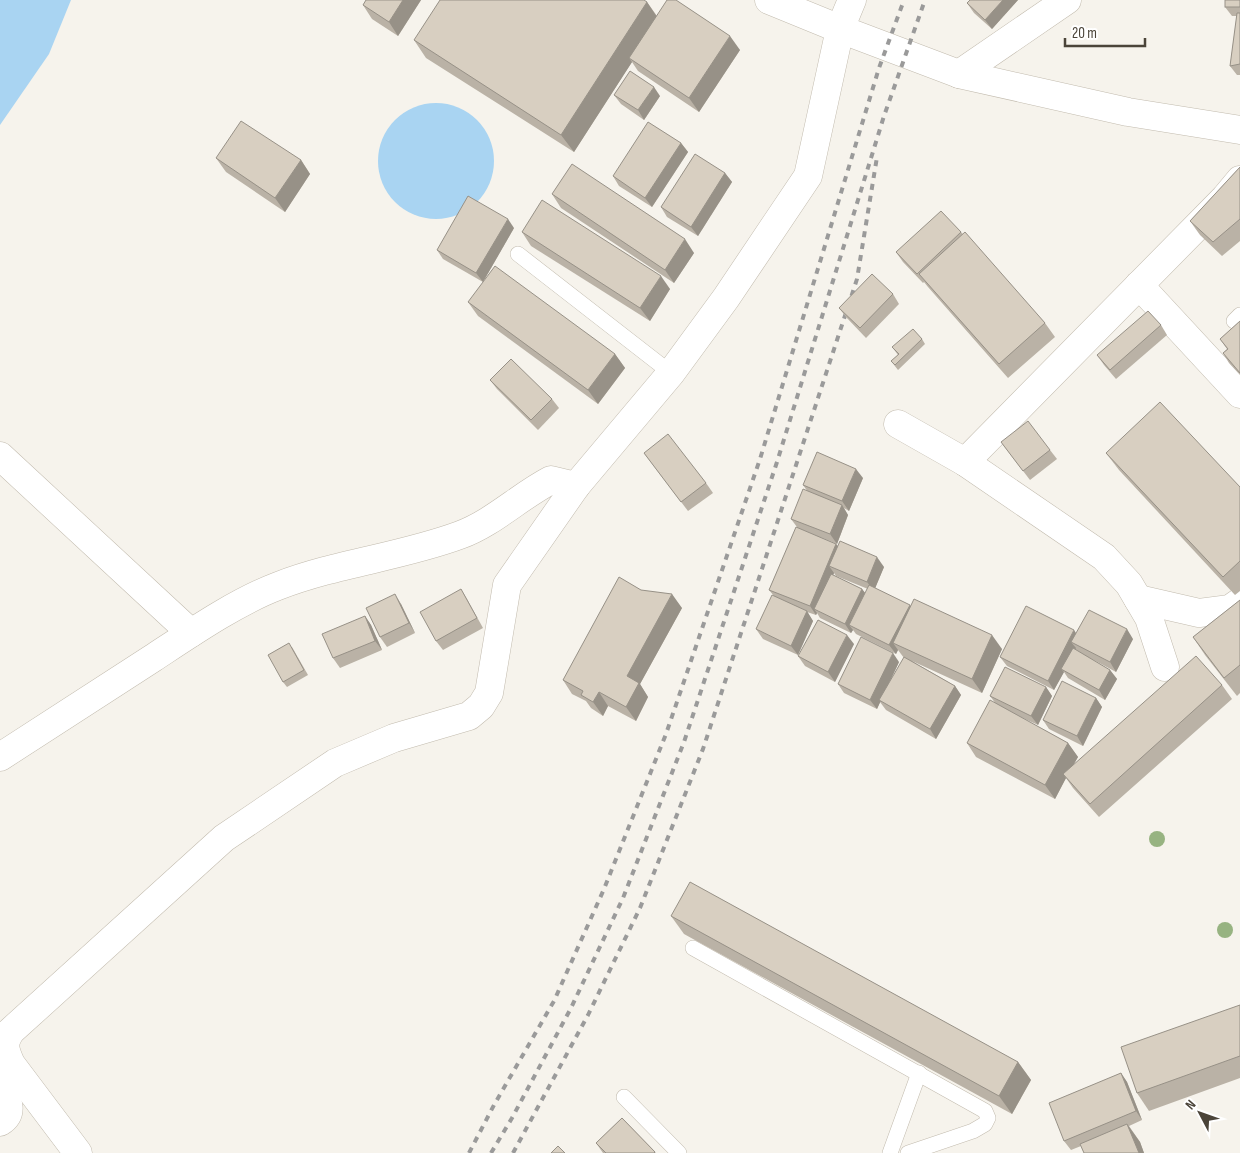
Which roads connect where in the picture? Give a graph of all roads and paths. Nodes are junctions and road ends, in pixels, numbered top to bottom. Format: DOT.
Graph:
graph roads {
  1 [pos="769,0"];
  2 [pos="852,0"];
  3 [pos="1066,0"];
  4 [pos="840,29"];
  5 [pos="959,74"];
  6 [pos="1240,130"];
  7 [pos="1240,180"];
  8 [pos="518,254"];
  9 [pos="1139,285"];
  10 [pos="671,373"];
  11 [pos="1240,394"];
  12 [pos="898,424"];
  13 [pos="0,456"];
  14 [pos="966,462"];
  15 [pos="576,486"];
  16 [pos="1138,599"];
  17 [pos="1240,602"];
  18 [pos="191,633"];
  19 [pos="1166,667"];
  20 [pos="0,757"];
  21 [pos="693,948"];
  22 [pos="919,1073"];
  23 [pos="0,1084"];
  24 [pos="624,1097"];
  25 [pos="0,1122"];
  26 [pos="78,1153"];
  27 [pos="679,1153"];
  28 [pos="890,1153"];
  29 [pos="908,1153"];
  1 -- 4 [label="street"];
  2 -- 4 [label="street"];
  3 -- 5 [label="street"];
  4 -- 5 [label="street"];
  4 -- 10 [label="street"];
  5 -- 6 [label="street"];
  7 -- 9 [label="street"];
  8 -- 10 [label="lane"];
  9 -- 11 [label="street"];
  9 -- 14 [label="street"];
  10 -- 15 [label="street"];
  12 -- 14 [label="street"];
  13 -- 18 [label="street"];
  14 -- 16 [label="street"];
  15 -- 18 [label="street"];
  15 -- 26 [label="street"];
  16 -- 17 [label="street"];
  16 -- 19 [label="street"];
  18 -- 20 [label="street"];
  21 -- 22 [label="lane"];
  22 -- 28 [label="lane"];
  22 -- 29 [label="lane"];
  23 -- 25 [label="street"];
  24 -- 27 [label="lane"];
}
